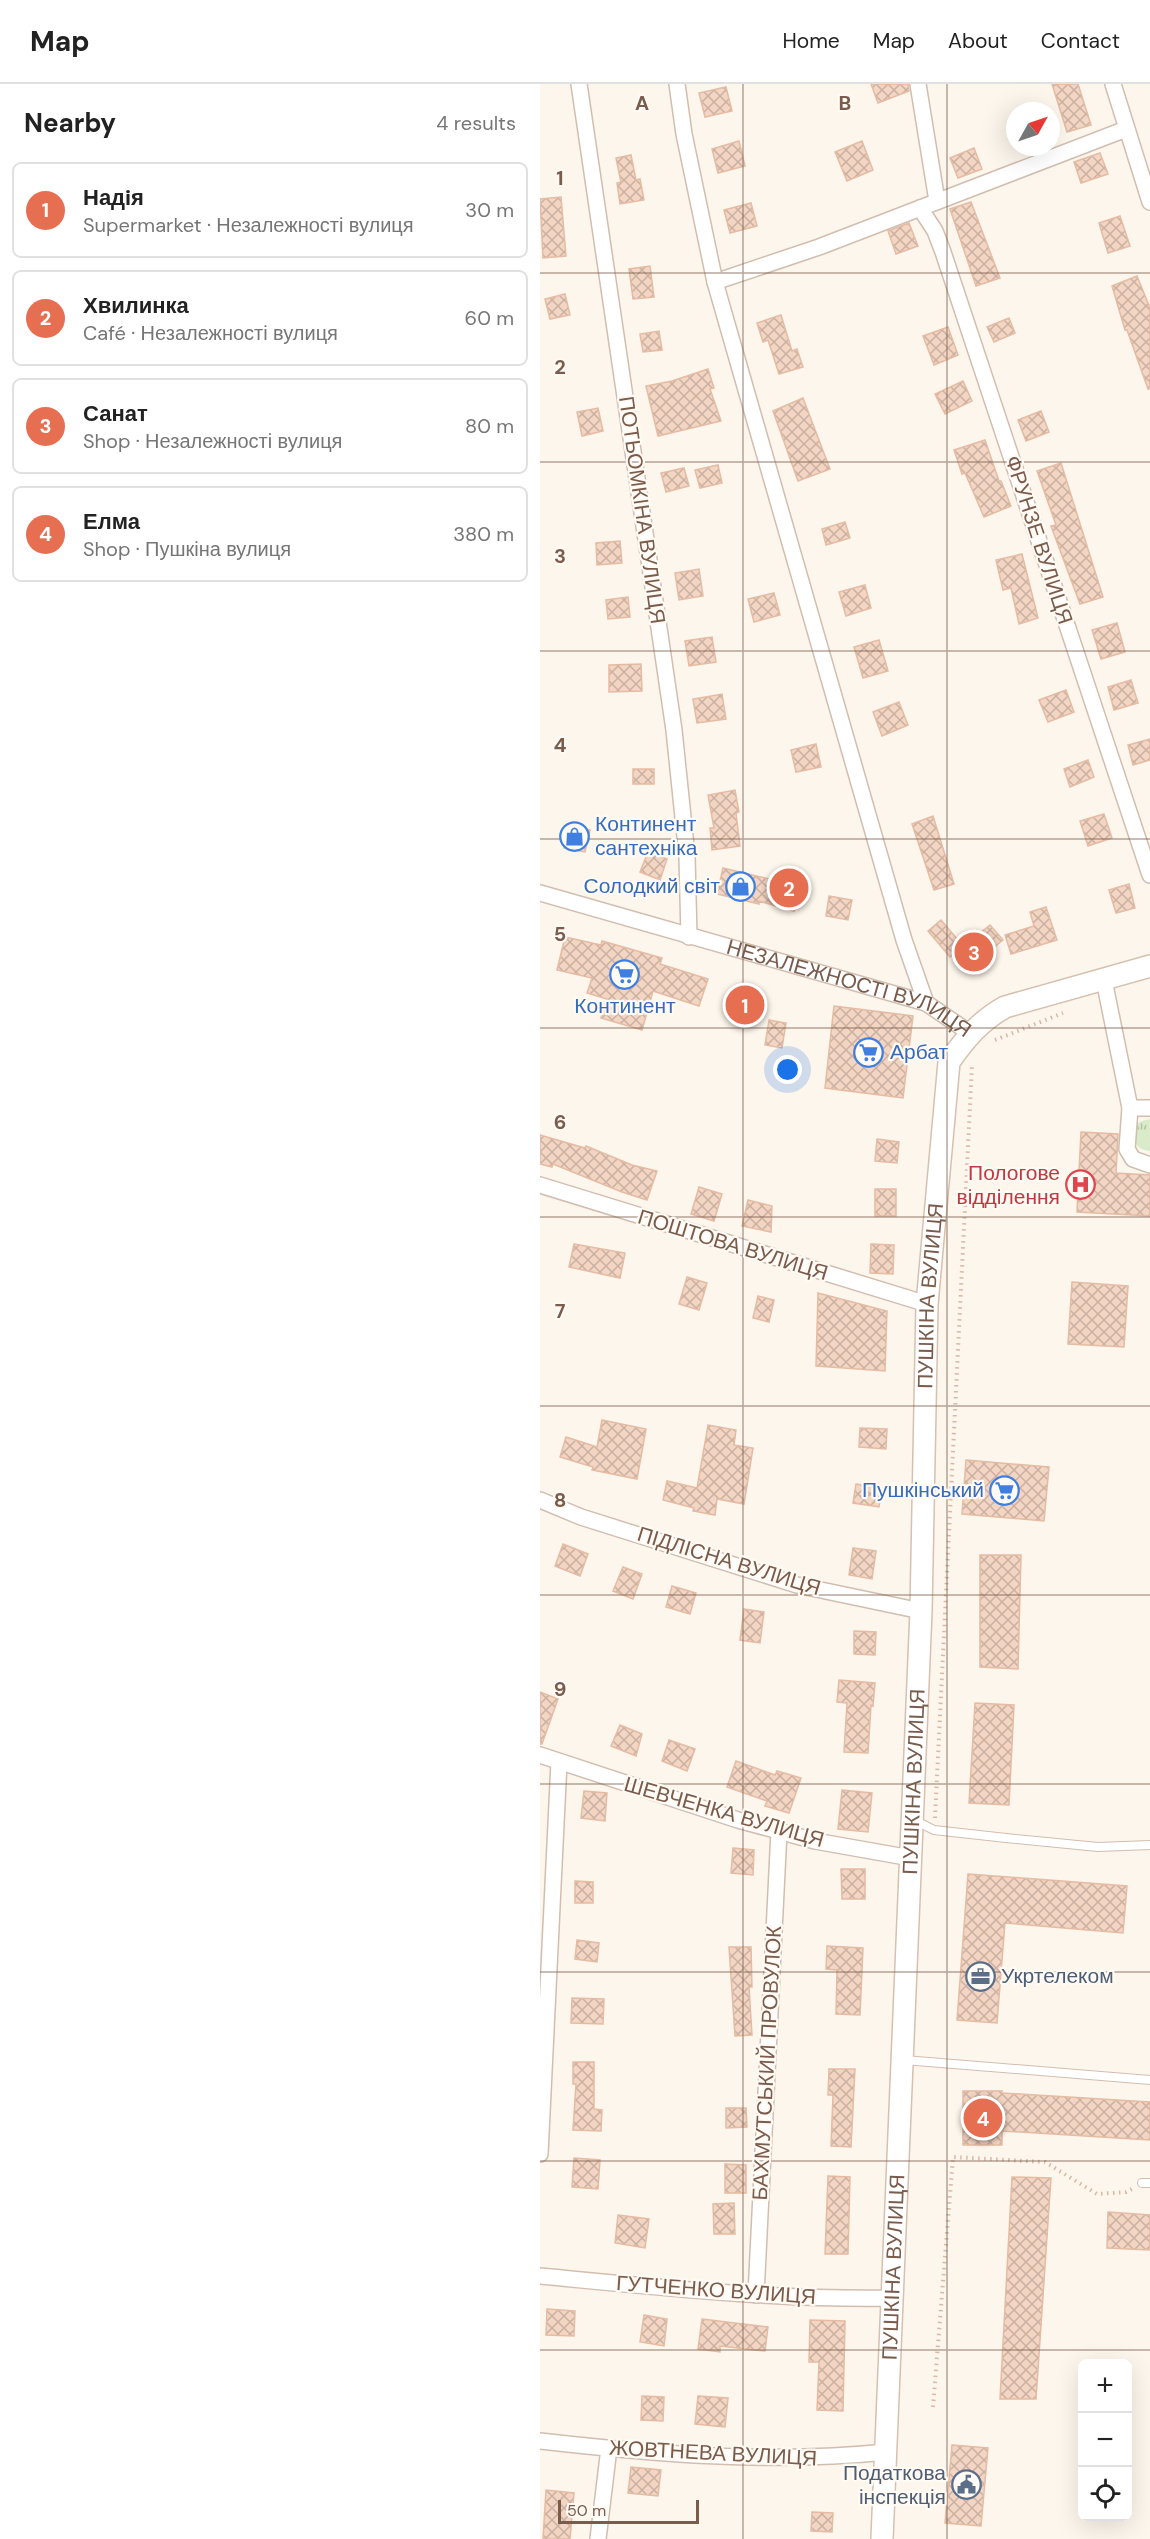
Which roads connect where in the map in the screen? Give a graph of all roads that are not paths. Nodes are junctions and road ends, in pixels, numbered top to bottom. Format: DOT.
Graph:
graph roads {
  1 [pos="579,84"];
  2 [pos="677,84"];
  3 [pos="918,84"];
  4 [pos="1113,84"];
  5 [pos="1126,129"];
  6 [pos="937,201"];
  7 [pos="1150,201"];
  8 [pos="920,208"];
  9 [pos="715,282"];
  10 [pos="1150,875"];
  11 [pos="540,893"];
  12 [pos="689,937"];
  13 [pos="1150,966"];
  14 [pos="1104,980"];
  15 [pos="926,1003"];
  16 [pos="970,1033"];
  17 [pos="1130,1108"];
  18 [pos="1150,1108"];
  19 [pos="1150,1165"];
  20 [pos="540,1185"];
  21 [pos="927,1304"];
  22 [pos="540,1500"];
  23 [pos="921,1611"];
  24 [pos="540,1755"];
  25 [pos="559,1762"];
  26 [pos="913,1819"];
  27 [pos="778,1831"];
  28 [pos="1150,1845"];
  29 [pos="911,1858"];
  30 [pos="903,2060"];
  31 [pos="1150,2080"];
  32 [pos="540,2154"];
  33 [pos="540,2276"];
  34 [pos="756,2295"];
  35 [pos="892,2298"];
  36 [pos="540,2441"];
  37 [pos="609,2448"];
  38 [pos="886,2452"];
  39 [pos="598,2539"];
  40 [pos="882,2539"];
  1 -- 12 [label="street, ПОТЬОМКІНА ВУЛИЦЯ"];
  2 -- 9 [label="street"];
  3 -- 6 [label="street"];
  4 -- 5 [label="street"];
  5 -- 6 [label="street"];
  5 -- 7 [label="street"];
  6 -- 8 [label="street"];
  8 -- 9 [label="street"];
  8 -- 10 [label="street, ФРУНЗЕ ВУЛИЦЯ"];
  9 -- 15 [label="street"];
  11 -- 12 [label="street, НЕЗАЛЕЖНОСТІ ВУЛИЦЯ"];
  12 -- 15 [label="street, НЕЗАЛЕЖНОСТІ ВУЛИЦЯ"];
  13 -- 14 [label="main road, НЕЗАЛЕЖНОСТІ ВУЛИЦЯ"];
  14 -- 16 [label="main road, НЕЗАЛЕЖНОСТІ ВУЛИЦЯ"];
  14 -- 17 [label="street"];
  15 -- 16 [label="street, НЕЗАЛЕЖНОСТІ ВУЛИЦЯ"];
  16 -- 21 [label="main road, ПУШКІНА ВУЛИЦЯ"];
  17 -- 18 [label="street"];
  17 -- 19 [label="street"];
  20 -- 21 [label="street, ПОШТОВА ВУЛИЦЯ"];
  21 -- 23 [label="main road, ПУШКІНА ВУЛИЦЯ"];
  22 -- 23 [label="street, ПІДЛІСНА ВУЛИЦЯ"];
  23 -- 26 [label="main road, ПУШКІНА ВУЛИЦЯ"];
  24 -- 25 [label="street, ШЕВЧЕНКА ВУЛИЦЯ"];
  25 -- 27 [label="street, ШЕВЧЕНКА ВУЛИЦЯ"];
  25 -- 32 [label="street"];
  26 -- 28 [label="lane"];
  26 -- 29 [label="main road, ПУШКІНА ВУЛИЦЯ"];
  27 -- 29 [label="street, ШЕВЧЕНКА ВУЛИЦЯ"];
  27 -- 34 [label="street, БАХМУТСЬКИЙ ПРОВУЛОК"];
  29 -- 30 [label="main road, ПУШКІНА ВУЛИЦЯ"];
  30 -- 31 [label="lane"];
  30 -- 35 [label="main road, ПУШКІНА ВУЛИЦЯ"];
  33 -- 34 [label="street, ГУТЧЕНКО ВУЛИЦЯ"];
  34 -- 35 [label="street, ГУТЧЕНКО ВУЛИЦЯ"];
  35 -- 38 [label="main road, ПУШКІНА ВУЛИЦЯ"];
  36 -- 37 [label="street, ЖОВТНЕВА ВУЛИЦЯ"];
  37 -- 38 [label="street, ЖОВТНЕВА ВУЛИЦЯ"];
  37 -- 39 [label="street"];
  38 -- 40 [label="main road, ПУШКІНА ВУЛИЦЯ"];
}
